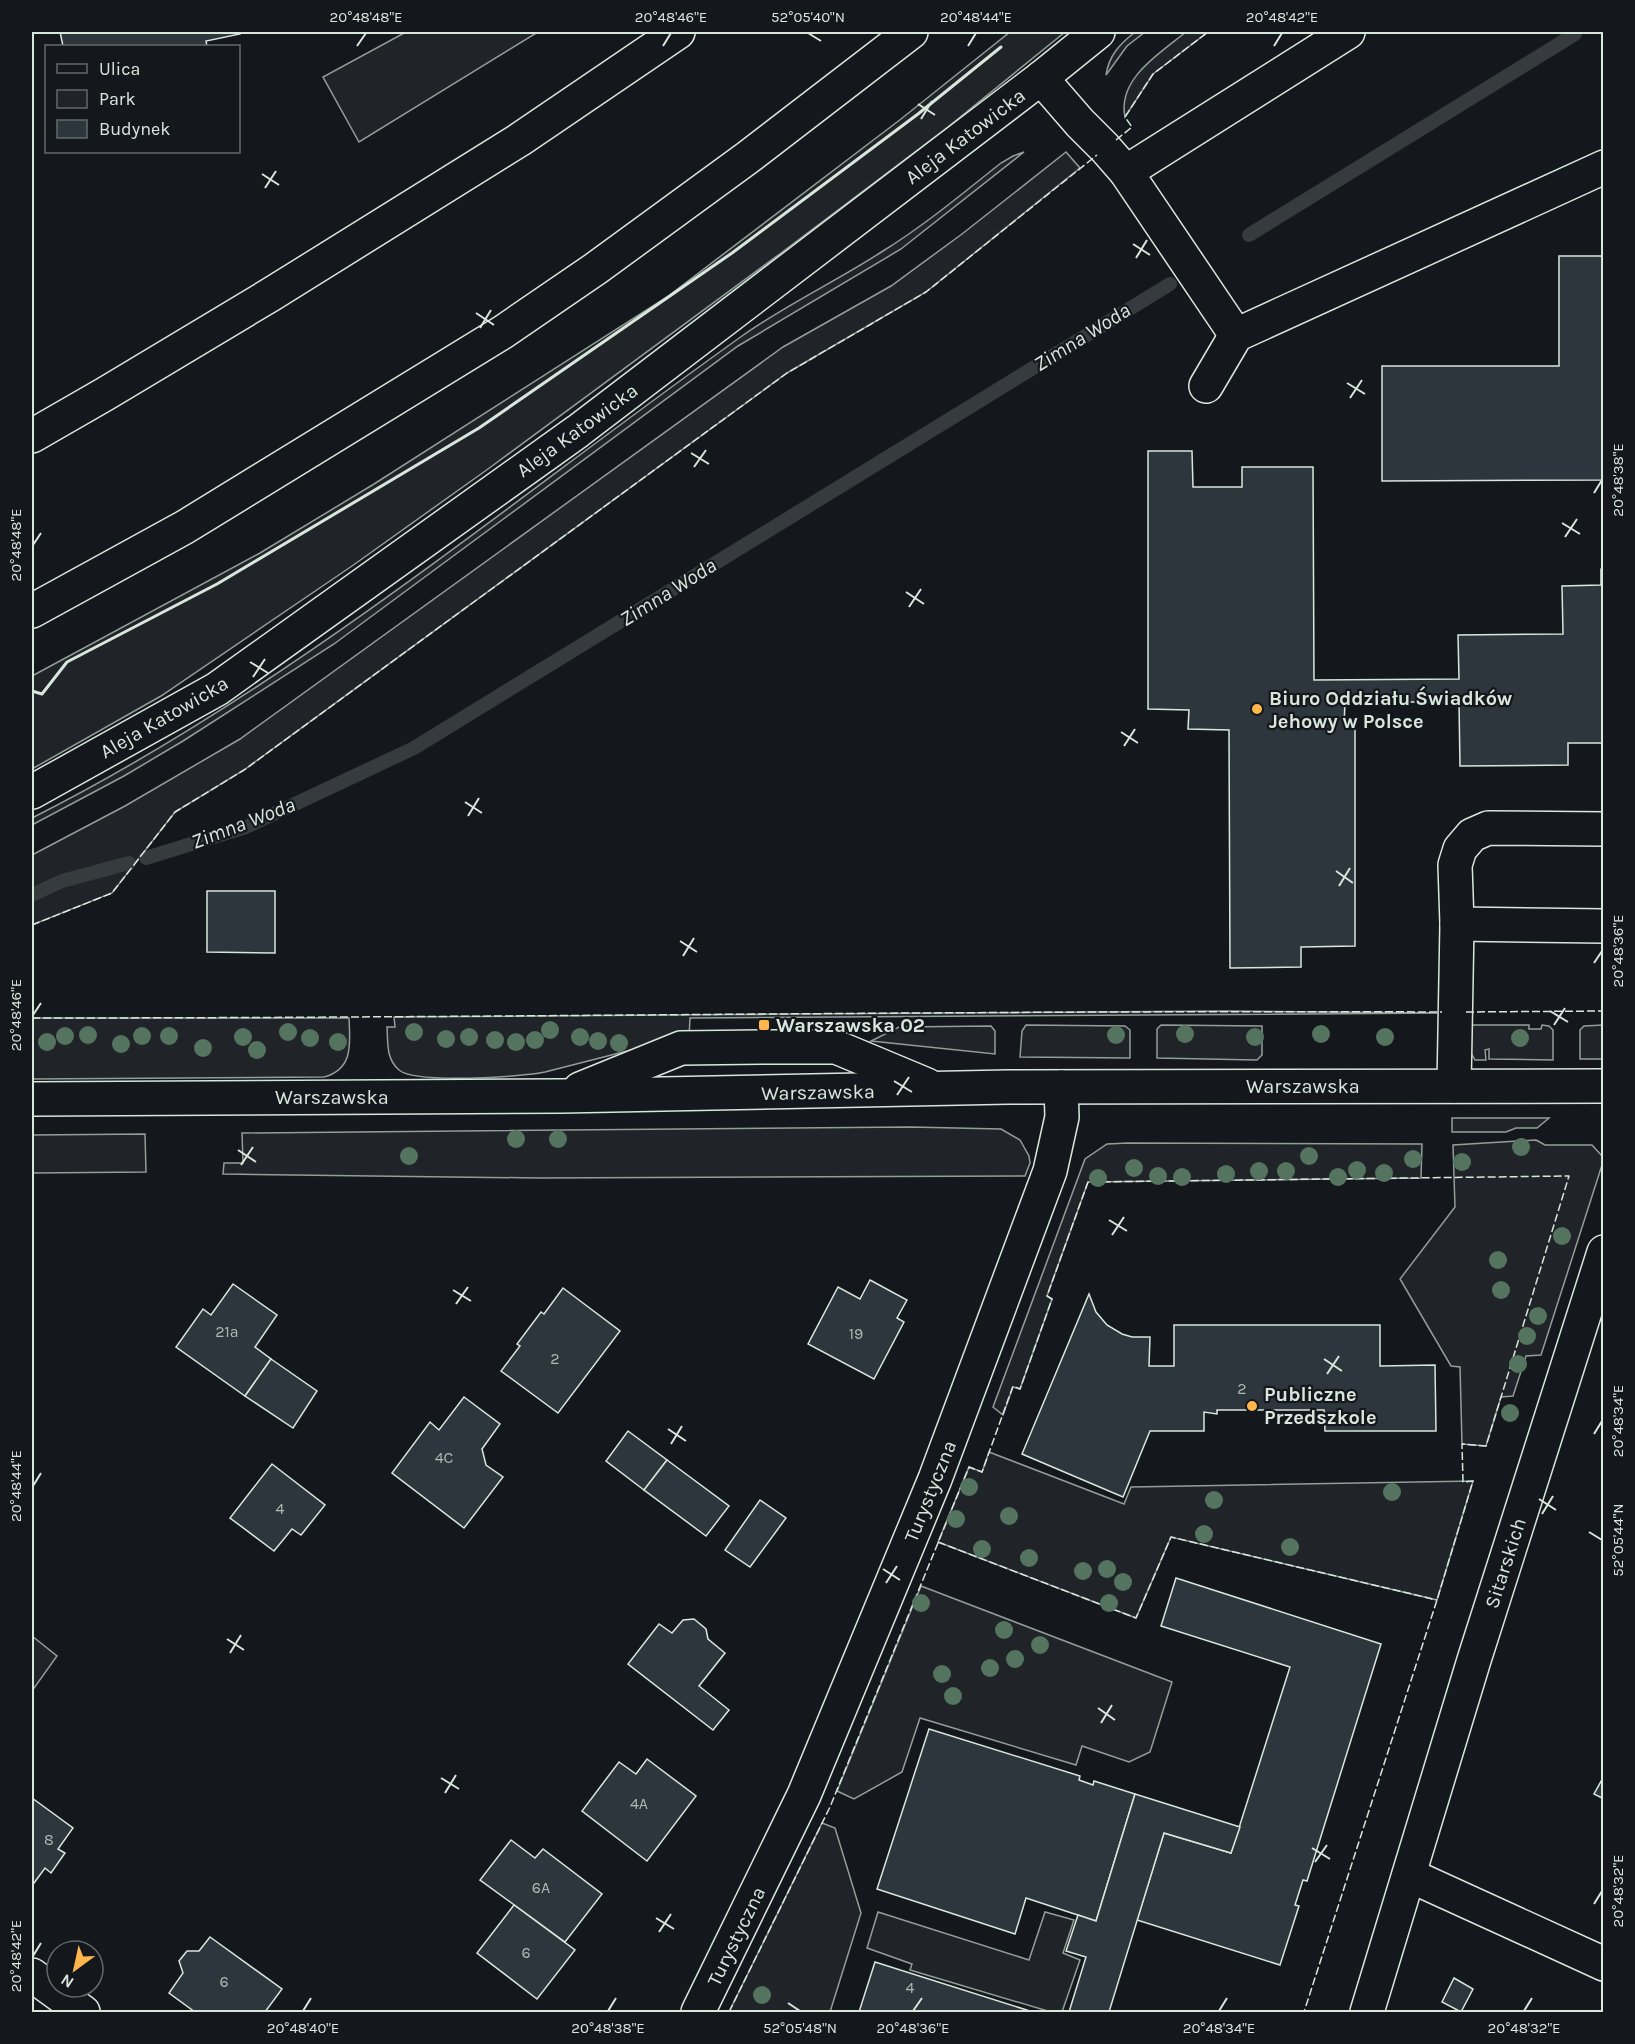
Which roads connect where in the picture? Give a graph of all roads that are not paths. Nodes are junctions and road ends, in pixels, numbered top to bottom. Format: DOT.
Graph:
graph roads {
  1 [pos="678,32"];
  2 [pos="910,32"];
  3 [pos="1098,32"];
  4 [pos="1348,32"];
  5 [pos="1041,78"];
  6 [pos="1604,167"];
  7 [pos="1126,172"];
  8 [pos="1236,335"];
  9 [pos="1206,386"];
  10 [pos="32,435"];
  11 [pos="32,611"];
  12 [pos="32,792"];
  13 [pos="1604,829"];
  14 [pos="1457,924"];
  15 [pos="1604,926"];
  16 [pos="1454,1086"];
  17 [pos="1604,1086"];
  18 [pos="1061,1087"];
  19 [pos="937,1089"];
  20 [pos="562,1096"];
  21 [pos="32,1099"];
  22 [pos="1604,1252"];
  23 [pos="1409,1875"];
  24 [pos="1604,1964"];
  25 [pos="32,1975"];
  26 [pos="83,2013"];
  27 [pos="698,2013"];
  28 [pos="1367,2013"];
  1 -- 10 [label="main road"];
  2 -- 11 [label="main road"];
  3 -- 5 [label="main road, Aleja Katowicka"];
  4 -- 7 [label="main road"];
  5 -- 7 [label="main road"];
  5 -- 12 [label="main road, Aleja Katowicka"];
  6 -- 8 [label="main road"];
  7 -- 8 [label="main road"];
  8 -- 9 [label="main road"];
  13 -- 14 [label="main road"];
  14 -- 15 [label="main road"];
  14 -- 16 [label="main road"];
  16 -- 17 [label="main road, Warszawska"];
  16 -- 18 [label="main road, Warszawska"];
  18 -- 19 [label="main road, Warszawska"];
  18 -- 27 [label="main road, Turystyczna"];
  19 -- 20 [label="main road, Warszawska"];
  19 -- 20 [label="main road"];
  20 -- 21 [label="main road, Warszawska"];
  22 -- 23 [label="main road, Sitarskich"];
  23 -- 24 [label="main road"];
  23 -- 28 [label="main road, Sitarskich"];
  25 -- 26 [label="main road"];
}
